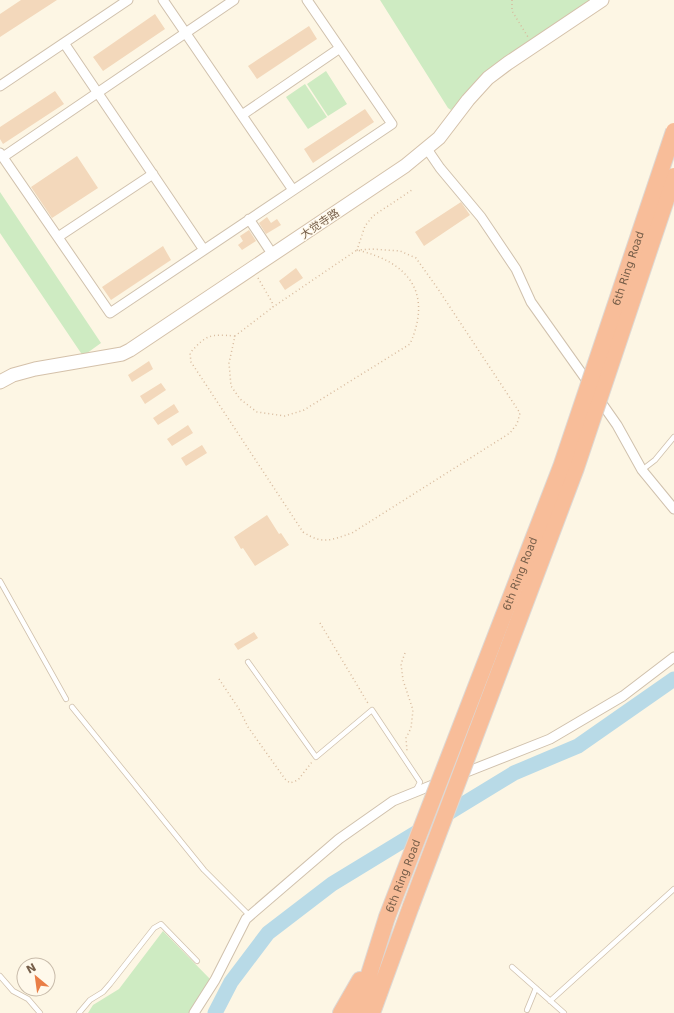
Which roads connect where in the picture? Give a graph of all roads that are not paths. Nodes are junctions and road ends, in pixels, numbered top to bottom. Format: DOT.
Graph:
graph roads {
  1 [pos="128,0"];
  2 [pos="163,0"];
  3 [pos="234,0"];
  4 [pos="307,0"];
  5 [pos="602,0"];
  6 [pos="185,33"];
  7 [pos="64,43"];
  8 [pos="340,48"];
  9 [pos="0,86"];
  10 [pos="98,93"];
  11 [pos="242,115"];
  12 [pos="674,131"];
  13 [pos="427,149"];
  14 [pos="1,155"];
  15 [pos="153,174"];
  16 [pos="674,176"];
  17 [pos="293,190"];
  18 [pos="249,219"];
  19 [pos="58,237"];
  20 [pos="204,250"];
  21 [pos="273,256"];
  22 [pos="0,382"];
  23 [pos="674,438"];
  24 [pos="642,470"];
  25 [pos="674,509"];
  26 [pos="0,581"];
  27 [pos="674,656"];
  28 [pos="248,662"];
  29 [pos="66,698"];
  30 [pos="72,707"];
  31 [pos="414,793"];
  32 [pos="674,889"];
  33 [pos="250,916"];
  34 [pos="392,954"];
  35 [pos="374,956"];
  36 [pos="197,961"];
  37 [pos="512,967"];
  38 [pos="0,976"];
  39 [pos="536,988"];
  40 [pos="550,1001"];
  41 [pos="527,1010"];
  42 [pos="40,1013"];
  43 [pos="78,1013"];
  44 [pos="194,1013"];
  45 [pos="341,1013"];
  46 [pos="357,1013"];
  47 [pos="372,1013"];
  48 [pos="378,1013"];
  49 [pos="564,1013"];
  1 -- 7 [label="street"];
  2 -- 6 [label="street"];
  3 -- 6 [label="street"];
  4 -- 8 [label="street"];
  5 -- 13 [label="main road, 大觉寺路"];
  6 -- 10 [label="street"];
  6 -- 11 [label="street"];
  7 -- 9 [label="street"];
  7 -- 10 [label="street"];
  8 -- 11 [label="street"];
  8 -- 17 [label="street"];
  10 -- 14 [label="street"];
  10 -- 15 [label="street"];
  11 -- 17 [label="street"];
  12 -- 35 [label="highway, 6th Ring Road, bridge"];
  13 -- 21 [label="main road, 大觉寺路"];
  13 -- 24 [label="street"];
  14 -- 19 [label="street"];
  15 -- 19 [label="street"];
  15 -- 20 [label="street"];
  16 -- 34 [label="highway, 6th Ring Road, bridge"];
  17 -- 18 [label="street"];
  18 -- 20 [label="street"];
  18 -- 21 [label="street"];
  19 -- 20 [label="street"];
  21 -- 22 [label="main road, 大觉寺路"];
  23 -- 24 [label="lane"];
  24 -- 25 [label="street"];
  26 -- 29 [label="lane"];
  27 -- 31 [label="street"];
  28 -- 31 [label="lane"];
  30 -- 33 [label="lane"];
  31 -- 33 [label="street"];
  32 -- 40 [label="lane"];
  33 -- 44 [label="street"];
  34 -- 47 [label="highway, 6th Ring Road"];
  34 -- 48 [label="highway"];
  35 -- 45 [label="highway"];
  35 -- 46 [label="highway, 6th Ring Road"];
  36 -- 43 [label="lane"];
  37 -- 39 [label="lane"];
  38 -- 42 [label="lane"];
  39 -- 40 [label="lane"];
  39 -- 41 [label="lane"];
  40 -- 49 [label="lane"];
}
